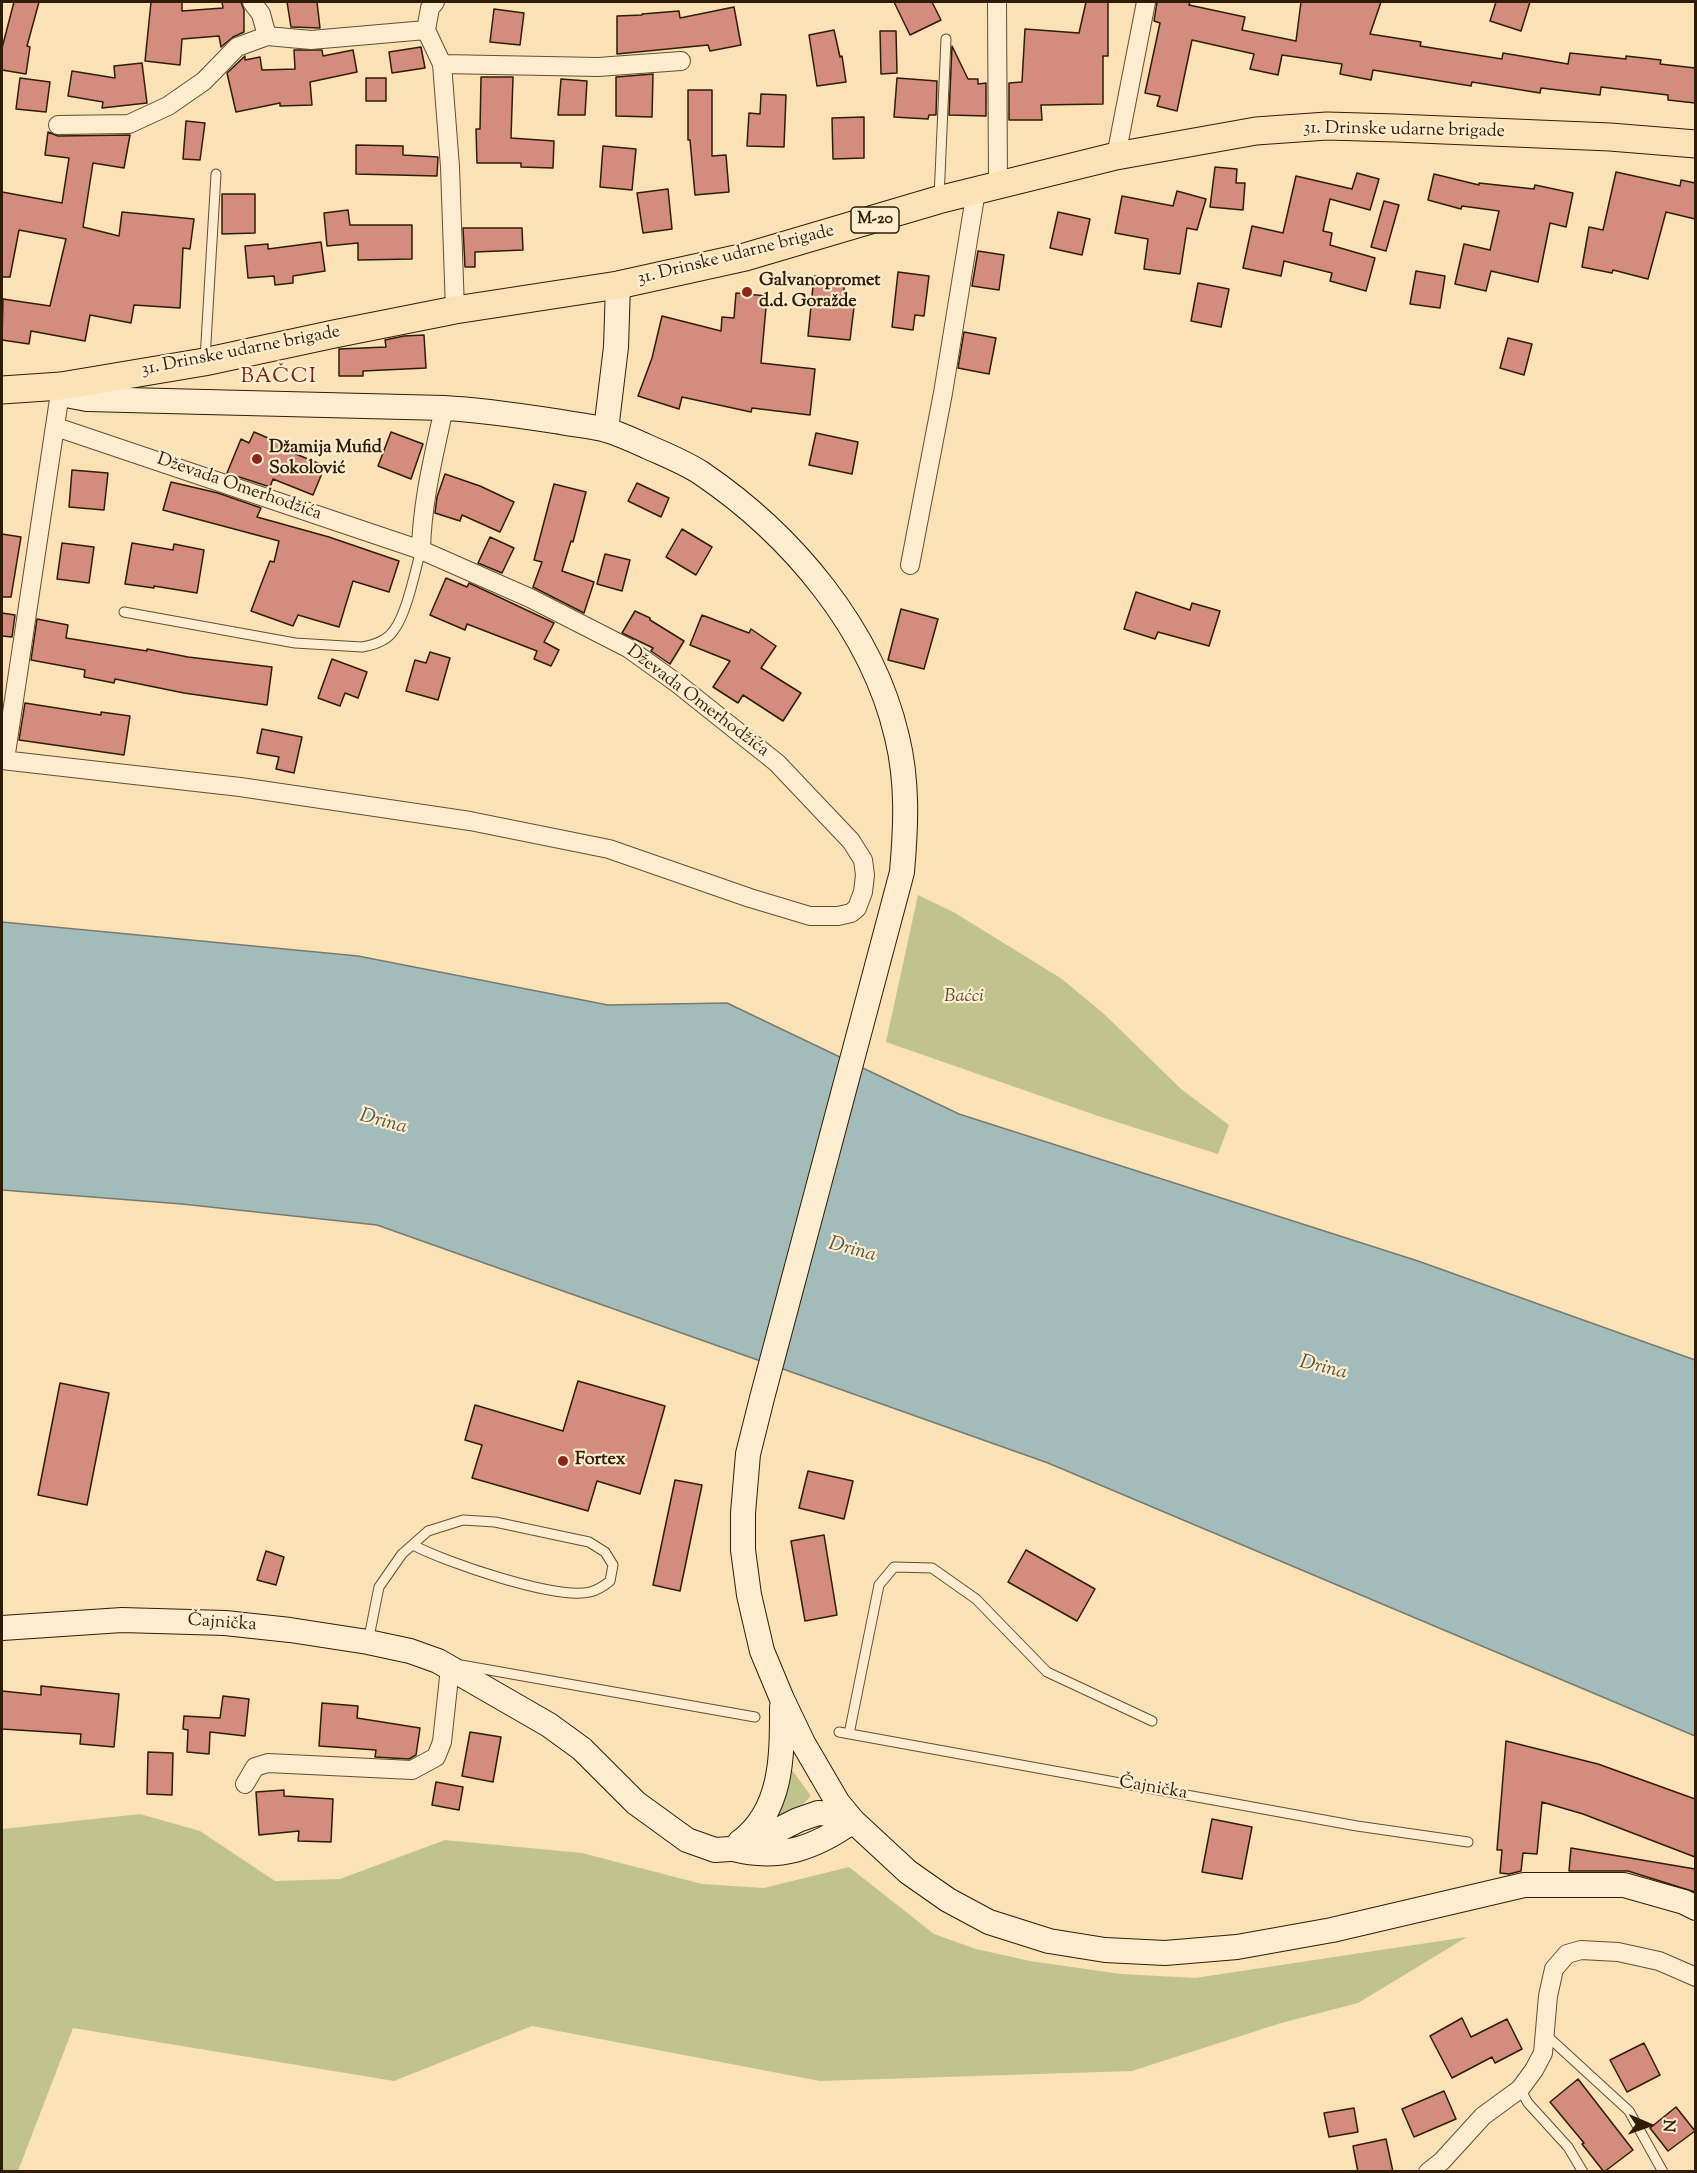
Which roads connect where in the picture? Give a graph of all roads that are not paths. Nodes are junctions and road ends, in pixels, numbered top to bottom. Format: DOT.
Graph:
graph roads {
  1 [pos="252,2"];
  2 [pos="435,2"];
  3 [pos="997,2"];
  4 [pos="1146,2"];
  5 [pos="426,30"];
  6 [pos="267,36"];
  7 [pos="946,39"];
  8 [pos="681,61"];
  9 [pos="442,64"];
  10 [pos="58,125"];
  11 [pos="1695,144"];
  12 [pos="1116,156"];
  13 [pos="216,174"];
  14 [pos="987,188"];
  15 [pos="938,200"];
  16 [pos="618,285"];
  17 [pos="455,310"];
  18 [pos="204,362"];
  19 [pos="61,386"];
  20 [pos="2,390"];
  21 [pos="444,408"];
  22 [pos="56,427"];
  23 [pos="606,430"];
  24 [pos="421,550"];
  25 [pos="910,565"];
  26 [pos="124,612"];
  27 [pos="3,760"];
  28 [pos="413,1545"];
  29 [pos="2,1628"];
  30 [pos="368,1641"];
  31 [pos="444,1664"];
  32 [pos="782,1699"];
  33 [pos="755,1717"];
  34 [pos="1152,1721"];
  35 [pos="245,1784"];
  36 [pos="853,1821"];
  37 [pos="1468,1842"];
  38 [pos="730,1849"];
  39 [pos="1695,1908"];
  40 [pos="1695,1977"];
  41 [pos="1545,2034"];
  42 [pos="1520,2089"];
  43 [pos="1428,2172"];
  44 [pos="1583,2172"];
  45 [pos="1663,2172"];
  1 -- 6 [label="street"];
  2 -- 5 [label="street"];
  3 -- 14 [label="street"];
  4 -- 12 [label="street"];
  5 -- 6 [label="street"];
  5 -- 9 [label="street"];
  6 -- 10 [label="street"];
  7 -- 15 [label="lane"];
  8 -- 9 [label="street"];
  9 -- 17 [label="street"];
  11 -- 12 [label="main road, 31. Drinske udarne brigade / M-20"];
  12 -- 14 [label="main road, 31. Drinske udarne brigade / M-20"];
  13 -- 18 [label="lane"];
  14 -- 15 [label="main road, 31. Drinske udarne brigade / M-20"];
  14 -- 25 [label="street"];
  15 -- 16 [label="main road, 31. Drinske udarne brigade / M-20"];
  16 -- 17 [label="main road, 31. Drinske udarne brigade / M-20"];
  16 -- 23 [label="main road"];
  17 -- 18 [label="main road, 31. Drinske udarne brigade / M-20"];
  18 -- 19 [label="main road, 31. Drinske udarne brigade / M-20"];
  19 -- 20 [label="main road, M-20"];
  19 -- 21 [label="main road, 31. Drinske udarne brigade"];
  19 -- 22 [label="street"];
  21 -- 23 [label="main road, 31. Drinske udarne brigade"];
  21 -- 24 [label="street"];
  22 -- 24 [label="street, Dževada Omerhodžića"];
  22 -- 27 [label="street"];
  23 -- 32 [label="main road, 31. Drinske udarne brigade"];
  24 -- 26 [label="lane"];
  24 -- 27 [label="street, Dževada Omerhodžića"];
  28 -- 28 [label="lane"];
  28 -- 30 [label="lane"];
  29 -- 30 [label="main road, Čajnička"];
  30 -- 31 [label="main road, Čajnička"];
  31 -- 33 [label="lane, Čajnička"];
  31 -- 35 [label="street"];
  31 -- 38 [label="main road, Čajnička"];
  32 -- 36 [label="main road, 31. Drinske udarne brigade"];
  32 -- 38 [label="main road"];
  34 -- 37 [label="lane, Čajnička"];
  36 -- 38 [label="main road, Čajnička"];
  36 -- 39 [label="main road, 31. Drinske udarne brigade"];
  40 -- 41 [label="street"];
  41 -- 42 [label="street"];
  41 -- 45 [label="lane"];
  42 -- 43 [label="street"];
  42 -- 44 [label="lane"];
}
